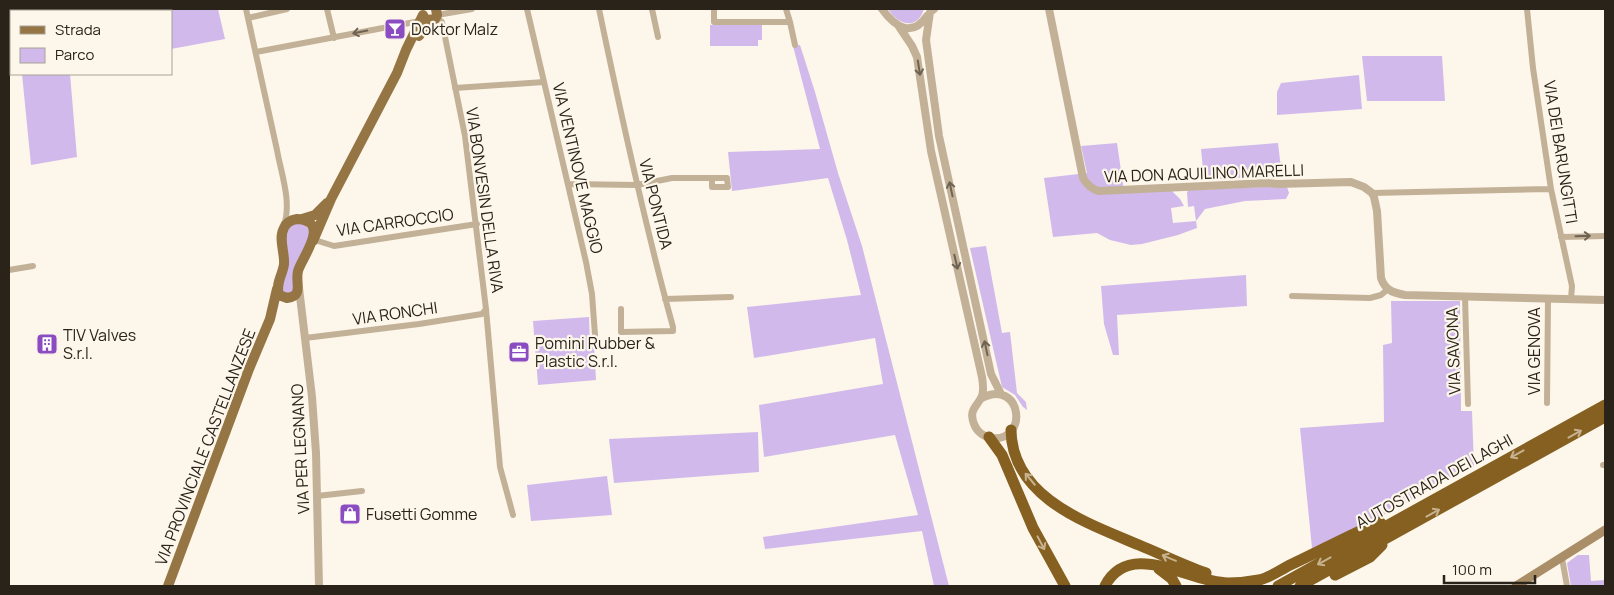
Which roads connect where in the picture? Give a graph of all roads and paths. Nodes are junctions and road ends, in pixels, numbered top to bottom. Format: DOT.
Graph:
graph roads {
  1 [pos="246,9"];
  2 [pos="287,9"];
  3 [pos="327,9"];
  4 [pos="472,9"];
  5 [pos="527,9"];
  6 [pos="599,9"];
  7 [pos="652,9"];
  8 [pos="714,9"];
  9 [pos="786,9"];
  10 [pos="882,9"];
  11 [pos="1049,9"];
  12 [pos="1528,9"];
  13 [pos="931,10"];
  14 [pos="431,14"];
  15 [pos="248,18"];
  16 [pos="790,22"];
  17 [pos="898,25"];
  18 [pos="658,37"];
  19 [pos="334,38"];
  20 [pos="795,45"];
  21 [pos="256,52"];
  22 [pos="544,82"];
  23 [pos="455,88"];
  24 [pos="712,178"];
  25 [pos="568,184"];
  26 [pos="637,185"];
  27 [pos="1551,189"];
  28 [pos="1372,193"];
  29 [pos="332,199"];
  30 [pos="287,209"];
  31 [pos="299,219"];
  32 [pos="477,224"];
  33 [pos="284,227"];
  34 [pos="1605,236"];
  35 [pos="1562,237"];
  36 [pos="315,241"];
  37 [pos="33,266"];
  38 [pos="9,270"];
  39 [pos="299,288"];
  40 [pos="277,289"];
  41 [pos="1388,289"];
  42 [pos="1292,296"];
  43 [pos="731,297"];
  44 [pos="1465,297"];
  45 [pos="289,298"];
  46 [pos="666,299"];
  47 [pos="1548,299"];
  48 [pos="1571,299"];
  49 [pos="1605,300"];
  50 [pos="486,309"];
  51 [pos="621,309"];
  52 [pos="301,311"];
  53 [pos="270,319"];
  54 [pos="595,335"];
  55 [pos="305,338"];
  56 [pos="1000,394"];
  57 [pos="982,398"];
  58 [pos="1547,403"];
  59 [pos="1468,404"];
  60 [pos="1605,405"];
  61 [pos="1605,417"];
  62 [pos="1012,430"];
  63 [pos="988,437"];
  64 [pos="362,491"];
  65 [pos="317,496"];
  66 [pos="1428,503"];
  67 [pos="513,515"];
  68 [pos="1605,530"];
  69 [pos="1390,536"];
  70 [pos="1562,558"];
  71 [pos="1148,564"];
  72 [pos="1283,568"];
  73 [pos="168,586"];
  74 [pos="319,586"];
  75 [pos="1065,586"];
  76 [pos="1105,586"];
  77 [pos="1176,586"];
  78 [pos="1278,586"];
  79 [pos="1300,586"];
  80 [pos="1314,586"];
  81 [pos="1516,586"];
  82 [pos="1567,586"];
  1 -- 15 [label="street"];
  2 -- 15 [label="street"];
  3 -- 19 [label="street"];
  4 -- 14 [label="street"];
  5 -- 22 [label="street, VIA VENTINOVE MAGGIO"];
  6 -- 26 [label="street, VIA PONTIDA"];
  7 -- 18 [label="street"];
  8 -- 16 [label="street"];
  9 -- 16 [label="street"];
  10 -- 17 [label="street"];
  11 -- 28 [label="street, VIA DON AQUILINO MARELLI"];
  12 -- 27 [label="street, VIA DEI BARUNGITTI"];
  13 -- 17 [label="street"];
  56 -- 13 [label="street, one-way"];
  14 -- 19 [label="street, one-way"];
  14 -- 23 [label="street, VIA BONVESIN DELLA RIVA"];
  14 -- 29 [label="main road"];
  15 -- 21 [label="street"];
  16 -- 20 [label="street"];
  17 -- 57 [label="street, one-way"];
  19 -- 21 [label="street"];
  21 -- 30 [label="street"];
  22 -- 23 [label="street"];
  22 -- 25 [label="street, VIA VENTINOVE MAGGIO"];
  23 -- 32 [label="street, VIA BONVESIN DELLA RIVA"];
  24 -- 26 [label="street"];
  25 -- 26 [label="street"];
  25 -- 54 [label="street, VIA VENTINOVE MAGGIO"];
  26 -- 46 [label="street, VIA PONTIDA"];
  27 -- 28 [label="street"];
  27 -- 35 [label="street, VIA DEI BARUNGITTI"];
  28 -- 41 [label="street"];
  29 -- 31 [label="main road"];
  29 -- 36 [label="main road"];
  30 -- 31 [label="street"];
  30 -- 33 [label="street"];
  31 -- 33 [label="main road"];
  31 -- 36 [label="main road"];
  32 -- 36 [label="street, VIA CARROCCIO"];
  32 -- 50 [label="street, VIA BONVESIN DELLA RIVA"];
  33 -- 40 [label="main road, VIA PROVINCIALE CASTELLANZESE"];
  35 -- 34 [label="street, one-way"];
  35 -- 48 [label="street, VIA DEI BARUNGITTI"];
  36 -- 39 [label="main road"];
  37 -- 38 [label="street"];
  39 -- 45 [label="main road, VIA PROVINCIALE CASTELLANZESE"];
  39 -- 52 [label="street, VIA PER LEGNANO"];
  40 -- 45 [label="main road"];
  40 -- 53 [label="main road, VIA PROVINCIALE CASTELLANZESE"];
  41 -- 42 [label="street"];
  41 -- 44 [label="street"];
  43 -- 46 [label="street"];
  44 -- 47 [label="street"];
  44 -- 59 [label="street, VIA SAVONA"];
  45 -- 52 [label="street"];
  45 -- 53 [label="main road, VIA PROVINCIALE CASTELLANZESE"];
  46 -- 51 [label="street, VIA PONTIDA"];
  47 -- 48 [label="street"];
  47 -- 58 [label="street, VIA GENOVA"];
  48 -- 49 [label="street"];
  50 -- 55 [label="street, VIA RONCHI"];
  50 -- 67 [label="street, VIA BONVESIN DELLA RIVA"];
  52 -- 55 [label="street, VIA PER LEGNANO"];
  53 -- 73 [label="main road, VIA PROVINCIALE CASTELLANZESE"];
  55 -- 65 [label="street, VIA PER LEGNANO"];
  56 -- 57 [label="street"];
  56 -- 62 [label="street"];
  57 -- 63 [label="street"];
  60 -- 66 [label="highway, AUTOSTRADA DEI LAGHI, one-way"];
  69 -- 61 [label="highway, AUTOSTRADA DEI LAGHI, one-way"];
  62 -- 63 [label="street"];
  72 -- 62 [label="highway, one-way"];
  63 -- 75 [label="highway, one-way"];
  64 -- 65 [label="street"];
  65 -- 74 [label="street, VIA PER LEGNANO"];
  66 -- 72 [label="highway"];
  66 -- 78 [label="highway, AUTOSTRADA DEI LAGHI, one-way"];
  68 -- 70 [label="main road"];
  69 -- 79 [label="highway, AUTOSTRADA DEI LAGHI"];
  69 -- 80 [label="highway"];
  70 -- 81 [label="main road"];
  70 -- 82 [label="street"];
  71 -- 72 [label="highway"];
  71 -- 76 [label="highway"];
  71 -- 77 [label="highway"];
}
